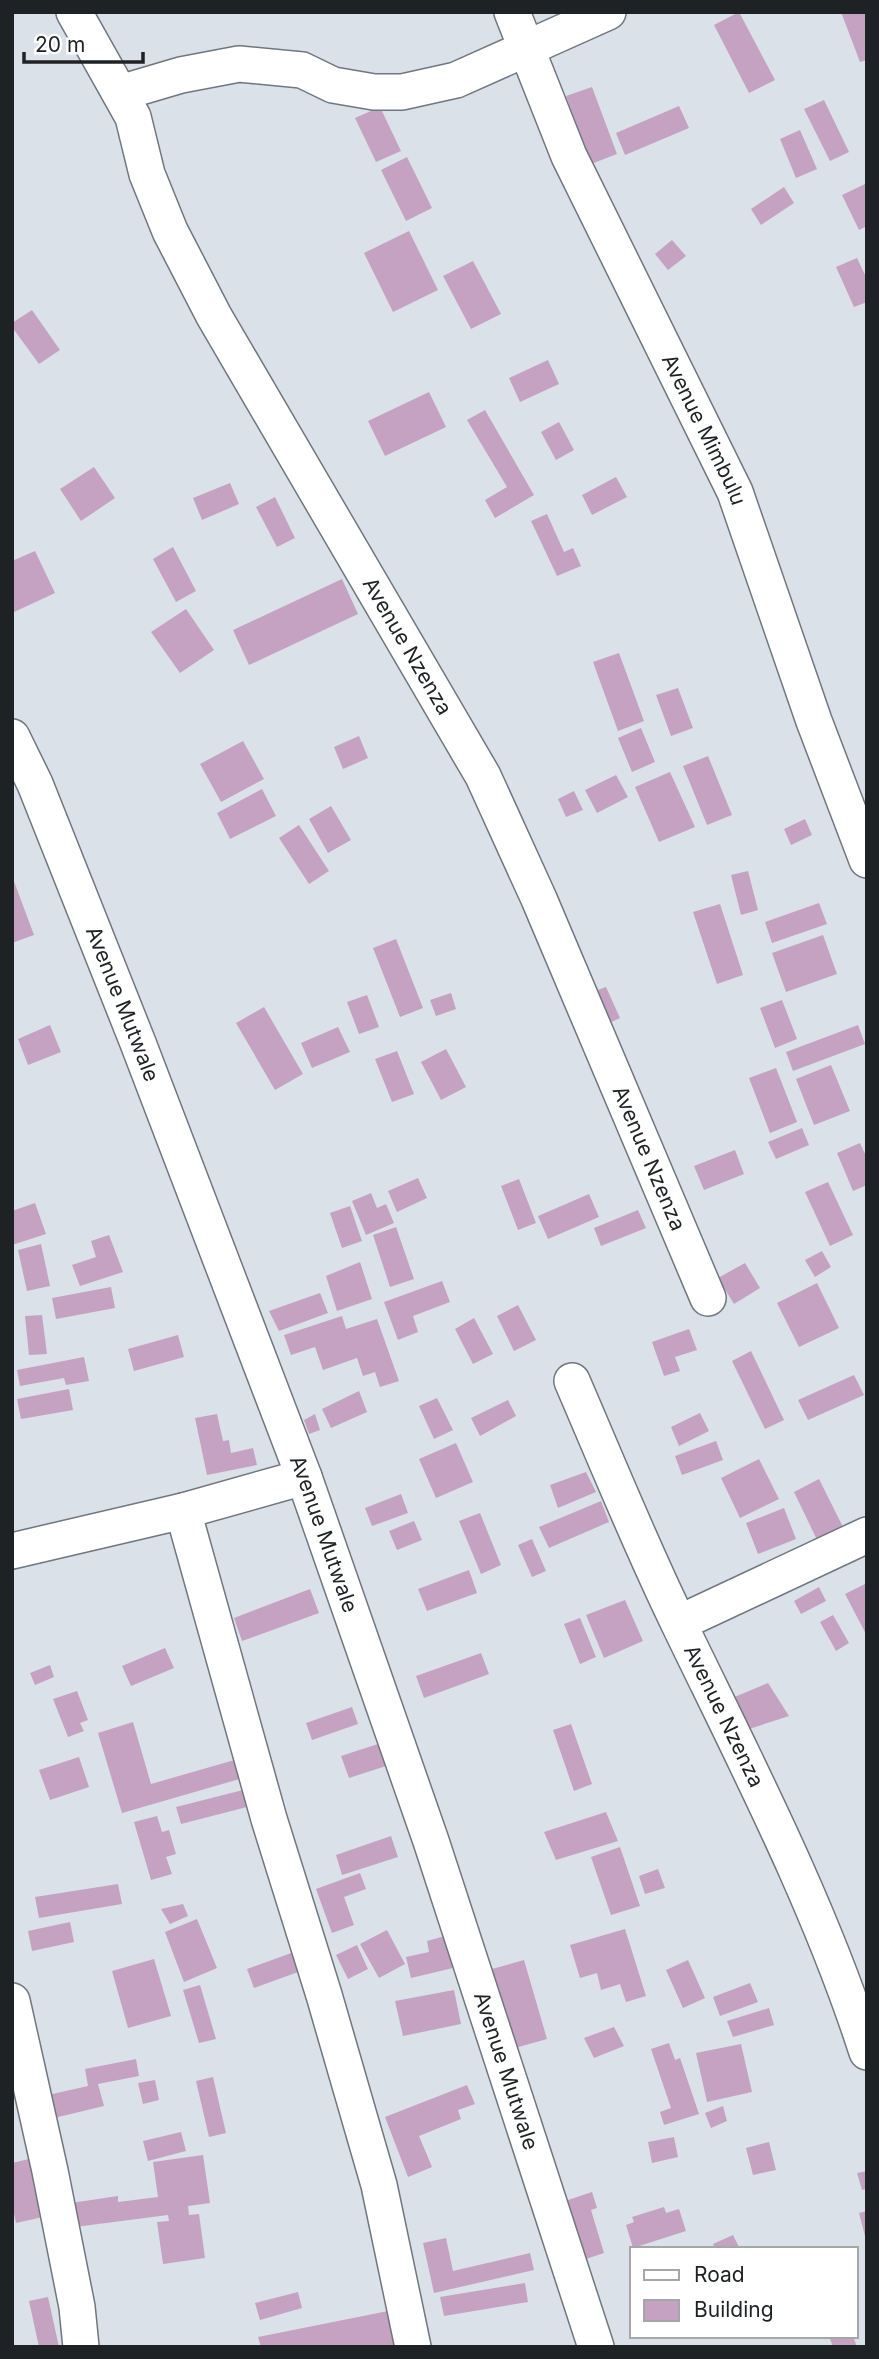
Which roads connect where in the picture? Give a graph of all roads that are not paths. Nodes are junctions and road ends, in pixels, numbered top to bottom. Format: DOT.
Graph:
graph roads {
  1 [pos="74,12"];
  2 [pos="512,12"];
  3 [pos="608,12"];
  4 [pos="528,50"];
  5 [pos="120,93"];
  6 [pos="12,737"];
  7 [pos="867,860"];
  8 [pos="708,1298"];
  9 [pos="572,1381"];
  10 [pos="304,1477"];
  11 [pos="183,1511"];
  12 [pos="867,1535"];
  13 [pos="12,1551"];
  14 [pos="678,1623"];
  15 [pos="12,2001"];
  16 [pos="867,2052"];
  17 [pos="81,2347"];
  18 [pos="413,2347"];
  19 [pos="596,2347"];
  1 -- 5 [label="street, Avenue Nzenza"];
  2 -- 4 [label="street, Avenue Mimbulu"];
  3 -- 4 [label="street"];
  4 -- 5 [label="street"];
  4 -- 7 [label="street, Avenue Mimbulu"];
  5 -- 8 [label="street, Avenue Nzenza"];
  6 -- 10 [label="street, Avenue Mutwale"];
  9 -- 14 [label="street, Avenue Nzenza"];
  10 -- 11 [label="street"];
  10 -- 19 [label="street, Avenue Mutwale"];
  11 -- 13 [label="street"];
  11 -- 18 [label="street"];
  12 -- 14 [label="street"];
  14 -- 16 [label="street, Avenue Nzenza"];
  15 -- 17 [label="street"];
}
